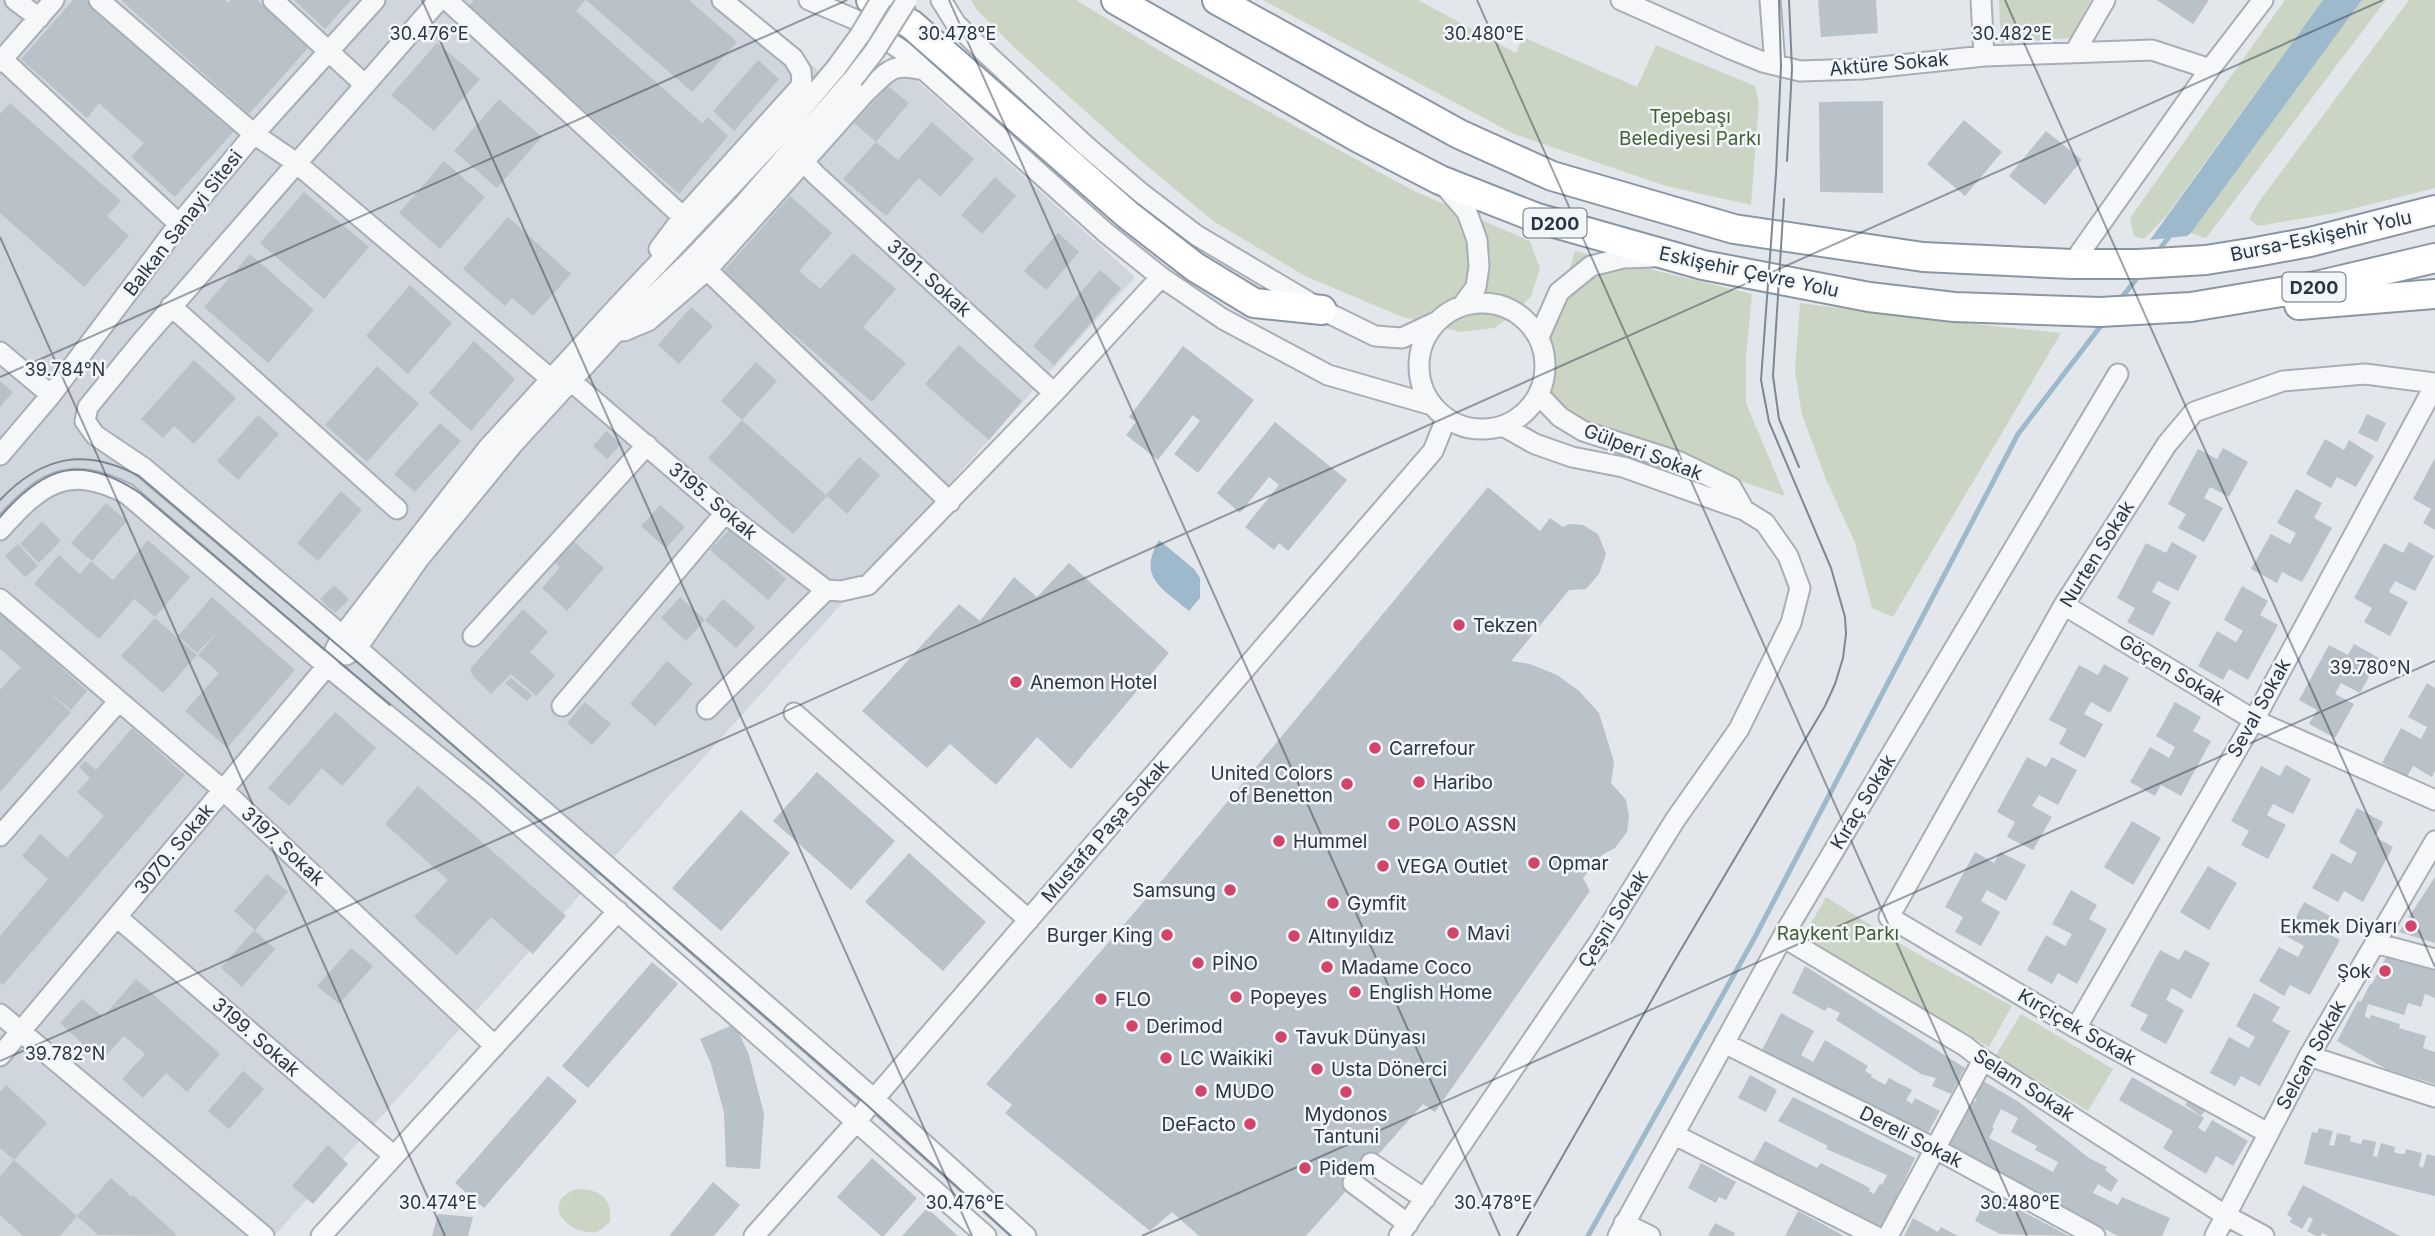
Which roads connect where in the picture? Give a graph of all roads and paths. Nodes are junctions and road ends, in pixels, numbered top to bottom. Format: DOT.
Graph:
graph roads {
  1 [pos="15,0"];
  2 [pos="54,0"];
  3 [pos="99,0"];
  4 [pos="273,0"];
  5 [pos="375,0"];
  6 [pos="439,0"];
  7 [pos="447,0"];
  8 [pos="722,0"];
  9 [pos="809,0"];
  10 [pos="871,0"];
  11 [pos="881,0"];
  12 [pos="907,0"];
  13 [pos="941,0"];
  14 [pos="1116,0"];
  15 [pos="1217,0"];
  16 [pos="1621,0"];
  17 [pos="1770,0"];
  18 [pos="1981,0"];
  19 [pos="2105,0"];
  20 [pos="2263,0"];
  21 [pos="39,18"];
  22 [pos="328,49"];
  23 [pos="2075,52"];
  24 [pos="1984,56"];
  25 [pos="1,61"];
  26 [pos="1775,65"];
  27 [pos="2210,69"];
  28 [pos="926,71"];
  29 [pos="844,74"];
  30 [pos="364,85"];
  31 [pos="254,134"];
  32 [pos="296,162"];
  33 [pos="805,163"];
  34 [pos="1440,180"];
  35 [pos="2435,210"];
  36 [pos="683,217"];
  37 [pos="179,224"];
  38 [pos="1670,256"];
  39 [pos="2435,258"];
  40 [pos="2206,260"];
  41 [pos="2072,264"];
  42 [pos="707,271"];
  43 [pos="1161,277"];
  44 [pos="2435,294"];
  45 [pos="171,306"];
  46 [pos="618,306"];
  47 [pos="1462,306"];
  48 [pos="2191,307"];
  49 [pos="1322,310"];
  50 [pos="1436,322"];
  51 [pos="611,337"];
  52 [pos="1539,337"];
  53 [pos="0,352"];
  54 [pos="2119,374"];
  55 [pos="561,380"];
  56 [pos="2435,384"];
  57 [pos="1054,393"];
  58 [pos="51,395"];
  59 [pos="1539,395"];
  60 [pos="1439,412"];
  61 [pos="1503,426"];
  62 [pos="647,445"];
  63 [pos="0,455"];
  64 [pos="950,502"];
  65 [pos="397,509"];
  66 [pos="1744,510"];
  67 [pos="725,513"];
  68 [pos="0,530"];
  69 [pos="1800,588"];
  70 [pos="826,590"];
  71 [pos="0,599"];
  72 [pos="2064,605"];
  73 [pos="473,636"];
  74 [pos="349,642"];
  75 [pos="327,666"];
  76 [pos="118,702"];
  77 [pos="562,706"];
  78 [pos="708,709"];
  79 [pos="794,713"];
  80 [pos="2254,720"];
  81 [pos="223,790"];
  82 [pos="2435,800"];
  83 [pos="0,836"];
  84 [pos="2435,841"];
  85 [pos="618,911"];
  86 [pos="117,917"];
  87 [pos="1889,917"];
  88 [pos="1029,919"];
  89 [pos="1783,937"];
  90 [pos="2375,943"];
  91 [pos="2435,959"];
  92 [pos="0,1014"];
  93 [pos="2076,1028"];
  94 [pos="21,1032"];
  95 [pos="1724,1043"];
  96 [pos="495,1046"];
  97 [pos="0,1056"];
  98 [pos="2309,1056"];
  99 [pos="1983,1060"];
  100 [pos="2435,1097"];
  101 [pos="874,1098"];
  102 [pos="857,1121"];
  103 [pos="2268,1133"];
  104 [pos="1675,1135"];
  105 [pos="1934,1148"];
  106 [pos="394,1156"];
  107 [pos="1371,1163"];
  108 [pos="1353,1183"];
  109 [pos="1425,1199"];
  110 [pos="2225,1215"];
  111 [pos="1404,1230"];
  112 [pos="1621,1230"];
  113 [pos="264,1236"];
  114 [pos="321,1236"];
  115 [pos="754,1236"];
  116 [pos="986,1236"];
  117 [pos="1026,1236"];
  118 [pos="1650,1236"];
  119 [pos="1875,1236"];
  120 [pos="1888,1236"];
  121 [pos="2095,1236"];
  122 [pos="2215,1236"];
  123 [pos="2264,1236"];
  1 -- 21 [label="street"];
  2 -- 21 [label="street"];
  3 -- 31 [label="street, 3195. Sokak"];
  4 -- 22 [label="street"];
  5 -- 22 [label="street, Balkan Sanayi Sitesi"];
  6 -- 30 [label="street"];
  7 -- 36 [label="street"];
  8 -- 36 [label="street"];
  9 -- 28 [label="street"];
  10 -- 49 [label="highway"];
  11 -- 29 [label="street, bridge"];
  12 -- 29 [label="street, bridge"];
  13 -- 49 [label="street"];
  14 -- 34 [label="highway, Eskişehir Çevre Yolu / D200"];
  15 -- 41 [label="highway, Eskişehir Çevre Yolu / D200"];
  16 -- 26 [label="street, Aktüre Sokak"];
  17 -- 26 [label="street"];
  18 -- 24 [label="street"];
  19 -- 23 [label="street"];
  20 -- 27 [label="street"];
  21 -- 25 [label="street"];
  22 -- 30 [label="street"];
  22 -- 31 [label="street, Balkan Sanayi Sitesi"];
  23 -- 24 [label="street, Aktüre Sokak"];
  23 -- 27 [label="street, Aktüre Sokak"];
  24 -- 26 [label="street, Aktüre Sokak"];
  25 -- 37 [label="street"];
  27 -- 41 [label="street"];
  28 -- 33 [label="street"];
  28 -- 43 [label="street"];
  29 -- 46 [label="street"];
  29 -- 51 [label="street"];
  30 -- 32 [label="street"];
  31 -- 32 [label="street, 3195. Sokak"];
  31 -- 37 [label="street, Balkan Sanayi Sitesi"];
  32 -- 45 [label="street"];
  32 -- 55 [label="street, 3195. Sokak"];
  33 -- 42 [label="street"];
  33 -- 57 [label="street, 3191. Sokak"];
  34 -- 38 [label="highway, Eskişehir Çevre Yolu / D200"];
  34 -- 47 [label="street"];
  35 -- 40 [label="highway, Bursa-Eskişehir Yolu / D200"];
  36 -- 46 [label="street"];
  37 -- 58 [label="street, Balkan Sanayi Sitesi"];
  38 -- 48 [label="highway, Eskişehir Çevre Yolu / D200"];
  38 -- 52 [label="street"];
  39 -- 48 [label="highway, Eskişehir Çevre Yolu / D200"];
  40 -- 41 [label="highway, Eskişehir Çevre Yolu / D200"];
  42 -- 51 [label="street"];
  42 -- 64 [label="street"];
  43 -- 57 [label="street"];
  43 -- 60 [label="street"];
  44 -- 48 [label="highway"];
  45 -- 65 [label="street"];
  45 -- 74 [label="street"];
  46 -- 55 [label="street"];
  47 -- 50 [label="street"];
  47 -- 52 [label="street"];
  49 -- 50 [label="street"];
  50 -- 60 [label="street"];
  51 -- 55 [label="street"];
  52 -- 59 [label="street"];
  53 -- 58 [label="street"];
  54 -- 89 [label="street, Kıraç Sokak"];
  55 -- 62 [label="street, 3195. Sokak"];
  55 -- 74 [label="street, 3070. Sokak"];
  56 -- 72 [label="street, Nurten Sokak"];
  56 -- 80 [label="street, Seval Sokak"];
  57 -- 64 [label="street"];
  58 -- 63 [label="street, Balkan Sanayi Sitesi"];
  59 -- 61 [label="street"];
  59 -- 66 [label="street, Gülperi Sokak"];
  60 -- 61 [label="street"];
  60 -- 88 [label="street, Mustafa Paşa Sokak"];
  61 -- 66 [label="street, Gülperi Sokak"];
  62 -- 67 [label="street, 3195. Sokak"];
  62 -- 73 [label="street"];
  64 -- 70 [label="street"];
  66 -- 69 [label="street, Gülperi Sokak"];
  67 -- 70 [label="street, 3195. Sokak"];
  67 -- 77 [label="street"];
  68 -- 75 [label="street"];
  69 -- 109 [label="street, Çeşni Sokak"];
  70 -- 78 [label="street"];
  71 -- 76 [label="street, 3197. Sokak"];
  72 -- 80 [label="street, Göçen Sokak"];
  72 -- 87 [label="street, Nurten Sokak"];
  74 -- 75 [label="street, 3070. Sokak"];
  74 -- 101 [label="street"];
  75 -- 81 [label="street, 3070. Sokak"];
  75 -- 85 [label="street"];
  76 -- 81 [label="street, 3197. Sokak"];
  76 -- 83 [label="street"];
  79 -- 88 [label="street"];
  80 -- 82 [label="street, Göçen Sokak"];
  80 -- 93 [label="street, Seval Sokak"];
  81 -- 86 [label="street, 3070. Sokak"];
  81 -- 96 [label="street, 3197. Sokak"];
  84 -- 90 [label="street, Selcan Sokak"];
  85 -- 96 [label="street"];
  85 -- 102 [label="street"];
  86 -- 94 [label="street, 3070. Sokak"];
  86 -- 106 [label="street, 3199. Sokak"];
  87 -- 93 [label="street, Kırçiçek Sokak"];
  88 -- 101 [label="street, Mustafa Paşa Sokak"];
  89 -- 95 [label="street, Kıraç Sokak"];
  89 -- 99 [label="street, Selam Sokak"];
  90 -- 91 [label="street"];
  90 -- 98 [label="street, Selcan Sokak"];
  92 -- 94 [label="street"];
  93 -- 103 [label="street, Kırçiçek Sokak"];
  94 -- 97 [label="street, 3070. Sokak"];
  94 -- 113 [label="street"];
  95 -- 104 [label="street, Kıraç Sokak"];
  95 -- 105 [label="street, Dereli Sokak"];
  96 -- 106 [label="street"];
  98 -- 100 [label="street"];
  98 -- 103 [label="street, Selcan Sokak"];
  99 -- 105 [label="street"];
  99 -- 110 [label="street, Selam Sokak"];
  101 -- 102 [label="street, Mustafa Paşa Sokak"];
  101 -- 117 [label="street"];
  102 -- 115 [label="street, Mustafa Paşa Sokak"];
  102 -- 116 [label="street"];
  103 -- 110 [label="street, Selcan Sokak"];
  104 -- 112 [label="street, Kıraç Sokak"];
  104 -- 119 [label="street"];
  105 -- 120 [label="street"];
  105 -- 121 [label="street, Dereli Sokak"];
  106 -- 114 [label="street"];
  107 -- 109 [label="street"];
  108 -- 111 [label="street"];
  109 -- 111 [label="street, Çeşni Sokak"];
  110 -- 122 [label="street, Selcan Sokak"];
  110 -- 123 [label="street, Selam Sokak"];
  112 -- 118 [label="street"];
}
